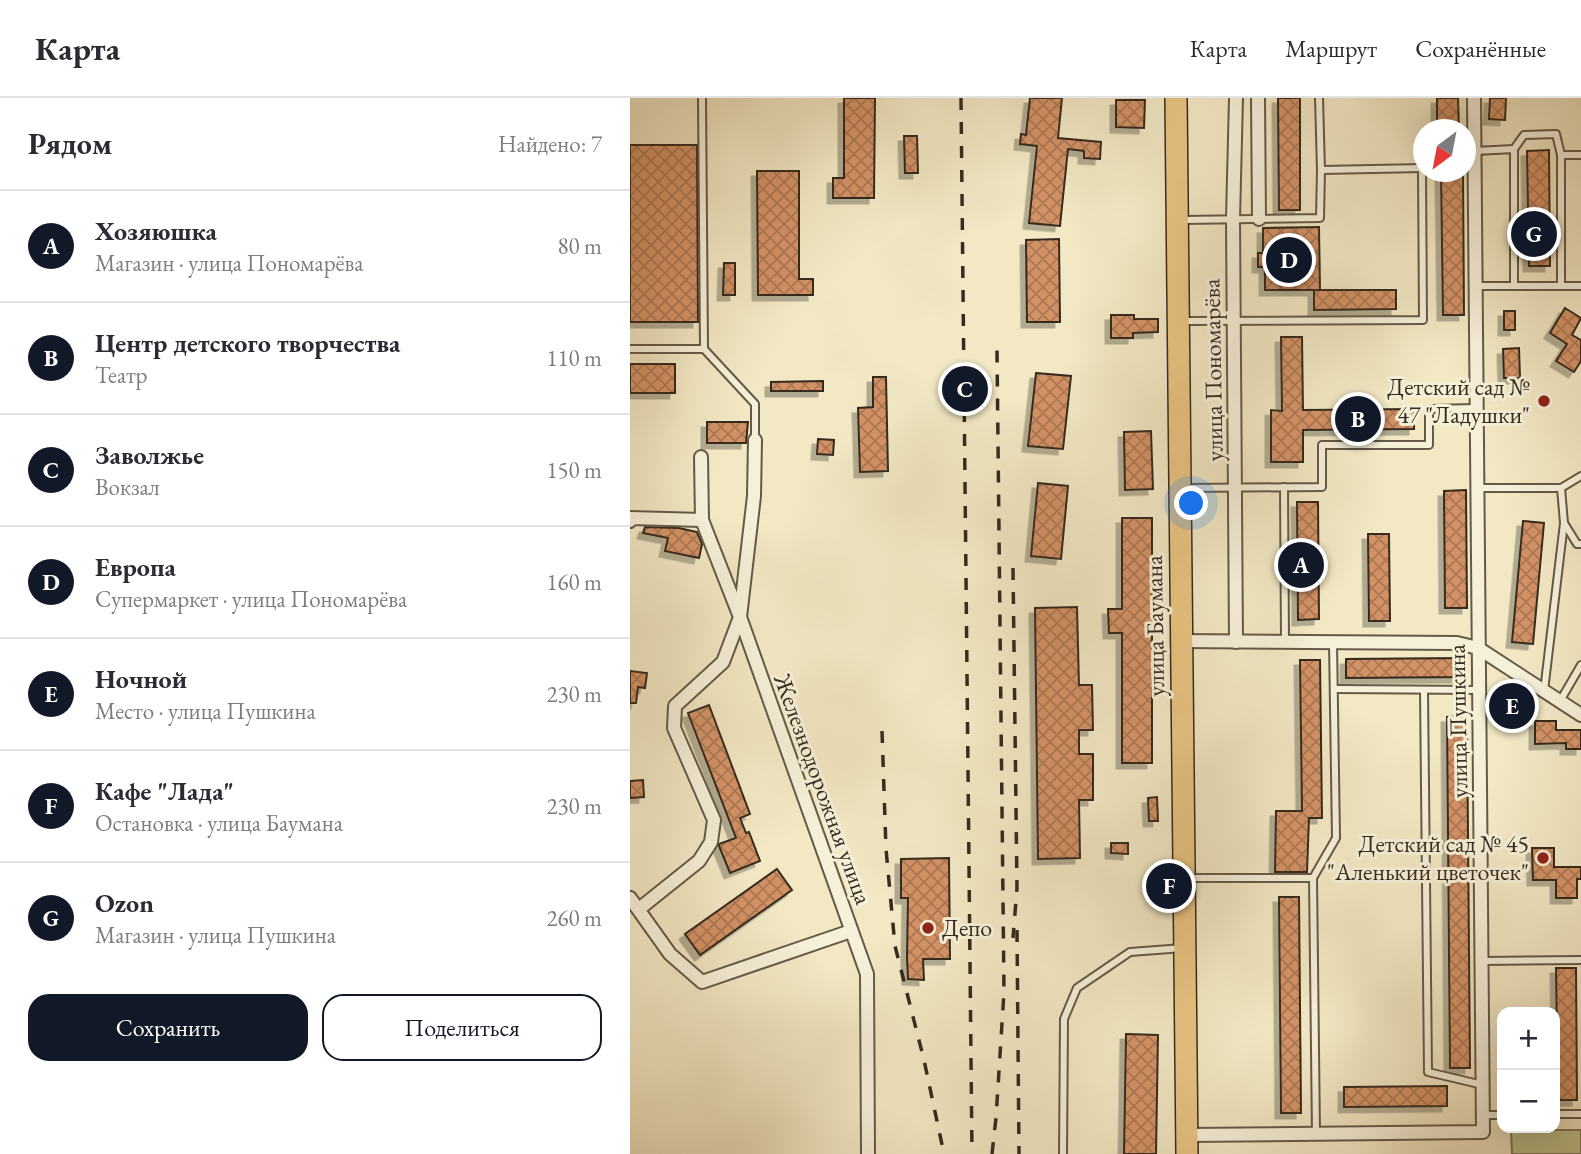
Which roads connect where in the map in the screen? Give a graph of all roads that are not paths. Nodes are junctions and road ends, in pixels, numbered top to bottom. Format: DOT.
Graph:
graph roads {
  1 [pos="702,98"];
  2 [pos="1176,98"];
  3 [pos="1236,98"];
  4 [pos="1258,98"];
  5 [pos="1319,98"];
  6 [pos="1474,98"];
  7 [pos="1473,119"];
  8 [pos="1514,149"];
  9 [pos="1476,155"];
  10 [pos="1561,155"];
  11 [pos="1581,155"];
  12 [pos="1413,168"];
  13 [pos="1321,170"];
  14 [pos="1423,182"];
  15 [pos="1472,182"];
  16 [pos="1233,219"];
  17 [pos="1259,219"];
  18 [pos="1177,220"];
  19 [pos="1476,286"];
  20 [pos="1514,286"];
  21 [pos="1561,286"];
  22 [pos="1581,286"];
  23 [pos="1178,321"];
  24 [pos="1233,321"];
  25 [pos="630,349"];
  26 [pos="704,349"];
  27 [pos="1476,408"];
  28 [pos="755,440"];
  29 [pos="701,457"];
  30 [pos="1581,476"];
  31 [pos="1235,487"];
  32 [pos="1284,487"];
  33 [pos="1180,488"];
  34 [pos="1477,488"];
  35 [pos="1561,488"];
  36 [pos="631,519"];
  37 [pos="702,520"];
  38 [pos="1564,523"];
  39 [pos="1581,544"];
  40 [pos="740,617"];
  41 [pos="1181,641"];
  42 [pos="1236,642"];
  43 [pos="1285,642"];
  44 [pos="1333,642"];
  45 [pos="1478,648"];
  46 [pos="1581,665"];
  47 [pos="1334,689"];
  48 [pos="1424,690"];
  49 [pos="1479,690"];
  50 [pos="1544,691"];
  51 [pos="1560,701"];
  52 [pos="1581,715"];
  53 [pos="1184,878"];
  54 [pos="1313,878"];
  55 [pos="630,898"];
  56 [pos="639,909"];
  57 [pos="851,931"];
  58 [pos="1185,948"];
  59 [pos="1581,960"];
  60 [pos="1481,961"];
  61 [pos="1483,1085"];
  62 [pos="1560,1114"];
  63 [pos="1581,1114"];
  64 [pos="1483,1115"];
  65 [pos="1497,1115"];
  66 [pos="1316,1133"];
  67 [pos="1187,1144"];
  68 [pos="868,1154"];
  69 [pos="1063,1154"];
  1 -- 26 [label="lane"];
  2 -- 18 [label="main road, улица Баумана"];
  3 -- 16 [label="street, улица Пономарёва"];
  4 -- 17 [label="street"];
  5 -- 13 [label="lane"];
  6 -- 7 [label="street, улица Пушкина"];
  8 -- 9 [label="lane"];
  8 -- 10 [label="lane"];
  8 -- 20 [label="lane"];
  10 -- 11 [label="lane"];
  10 -- 21 [label="lane"];
  12 -- 13 [label="lane"];
  13 -- 17 [label="lane"];
  14 -- 24 [label="lane"];
  15 -- 19 [label="street, улица Пушкина"];
  16 -- 17 [label="lane"];
  16 -- 18 [label="lane"];
  16 -- 24 [label="street, улица Пономарёва"];
  18 -- 23 [label="main road, улица Баумана"];
  19 -- 20 [label="lane"];
  19 -- 27 [label="street, улица Пушкина"];
  20 -- 21 [label="lane"];
  21 -- 22 [label="lane"];
  23 -- 24 [label="lane"];
  23 -- 33 [label="main road, улица Баумана"];
  24 -- 31 [label="street, улица Пономарёва"];
  25 -- 26 [label="lane"];
  26 -- 28 [label="lane"];
  27 -- 32 [label="lane"];
  27 -- 34 [label="street, улица Пушкина"];
  28 -- 40 [label="street, Железнодорожная улица"];
  29 -- 37 [label="street"];
  30 -- 35 [label="lane"];
  31 -- 32 [label="lane"];
  31 -- 33 [label="lane"];
  31 -- 42 [label="street, улица Пономарёва"];
  32 -- 43 [label="lane"];
  33 -- 41 [label="main road, улица Баумана"];
  34 -- 35 [label="lane"];
  34 -- 45 [label="street, улица Пушкина"];
  35 -- 38 [label="lane"];
  36 -- 37 [label="street"];
  37 -- 40 [label="street"];
  38 -- 39 [label="lane"];
  38 -- 50 [label="lane"];
  40 -- 56 [label="street"];
  40 -- 57 [label="street, Железнодорожная улица"];
  41 -- 42 [label="street"];
  41 -- 53 [label="main road, улица Баумана"];
  42 -- 43 [label="street"];
  43 -- 44 [label="street"];
  44 -- 45 [label="street"];
  44 -- 47 [label="lane"];
  45 -- 49 [label="street, улица Пушкина"];
  45 -- 50 [label="street"];
  46 -- 51 [label="lane"];
  47 -- 48 [label="lane"];
  47 -- 54 [label="lane"];
  48 -- 49 [label="lane"];
  48 -- 61 [label="lane"];
  49 -- 60 [label="street, улица Пушкина"];
  50 -- 51 [label="street"];
  51 -- 52 [label="street"];
  53 -- 54 [label="lane"];
  53 -- 58 [label="main road, улица Баумана"];
  54 -- 66 [label="lane"];
  55 -- 56 [label="street"];
  56 -- 57 [label="street"];
  57 -- 68 [label="street, Железнодорожная улица"];
  58 -- 67 [label="main road, улица Баумана"];
  58 -- 69 [label="lane"];
  59 -- 60 [label="lane"];
  60 -- 61 [label="street, улица Пушкина"];
  61 -- 64 [label="street, улица Пушкина"];
  62 -- 63 [label="lane"];
  64 -- 65 [label="lane"];
  64 -- 66 [label="street"];
  66 -- 67 [label="street"];
}
